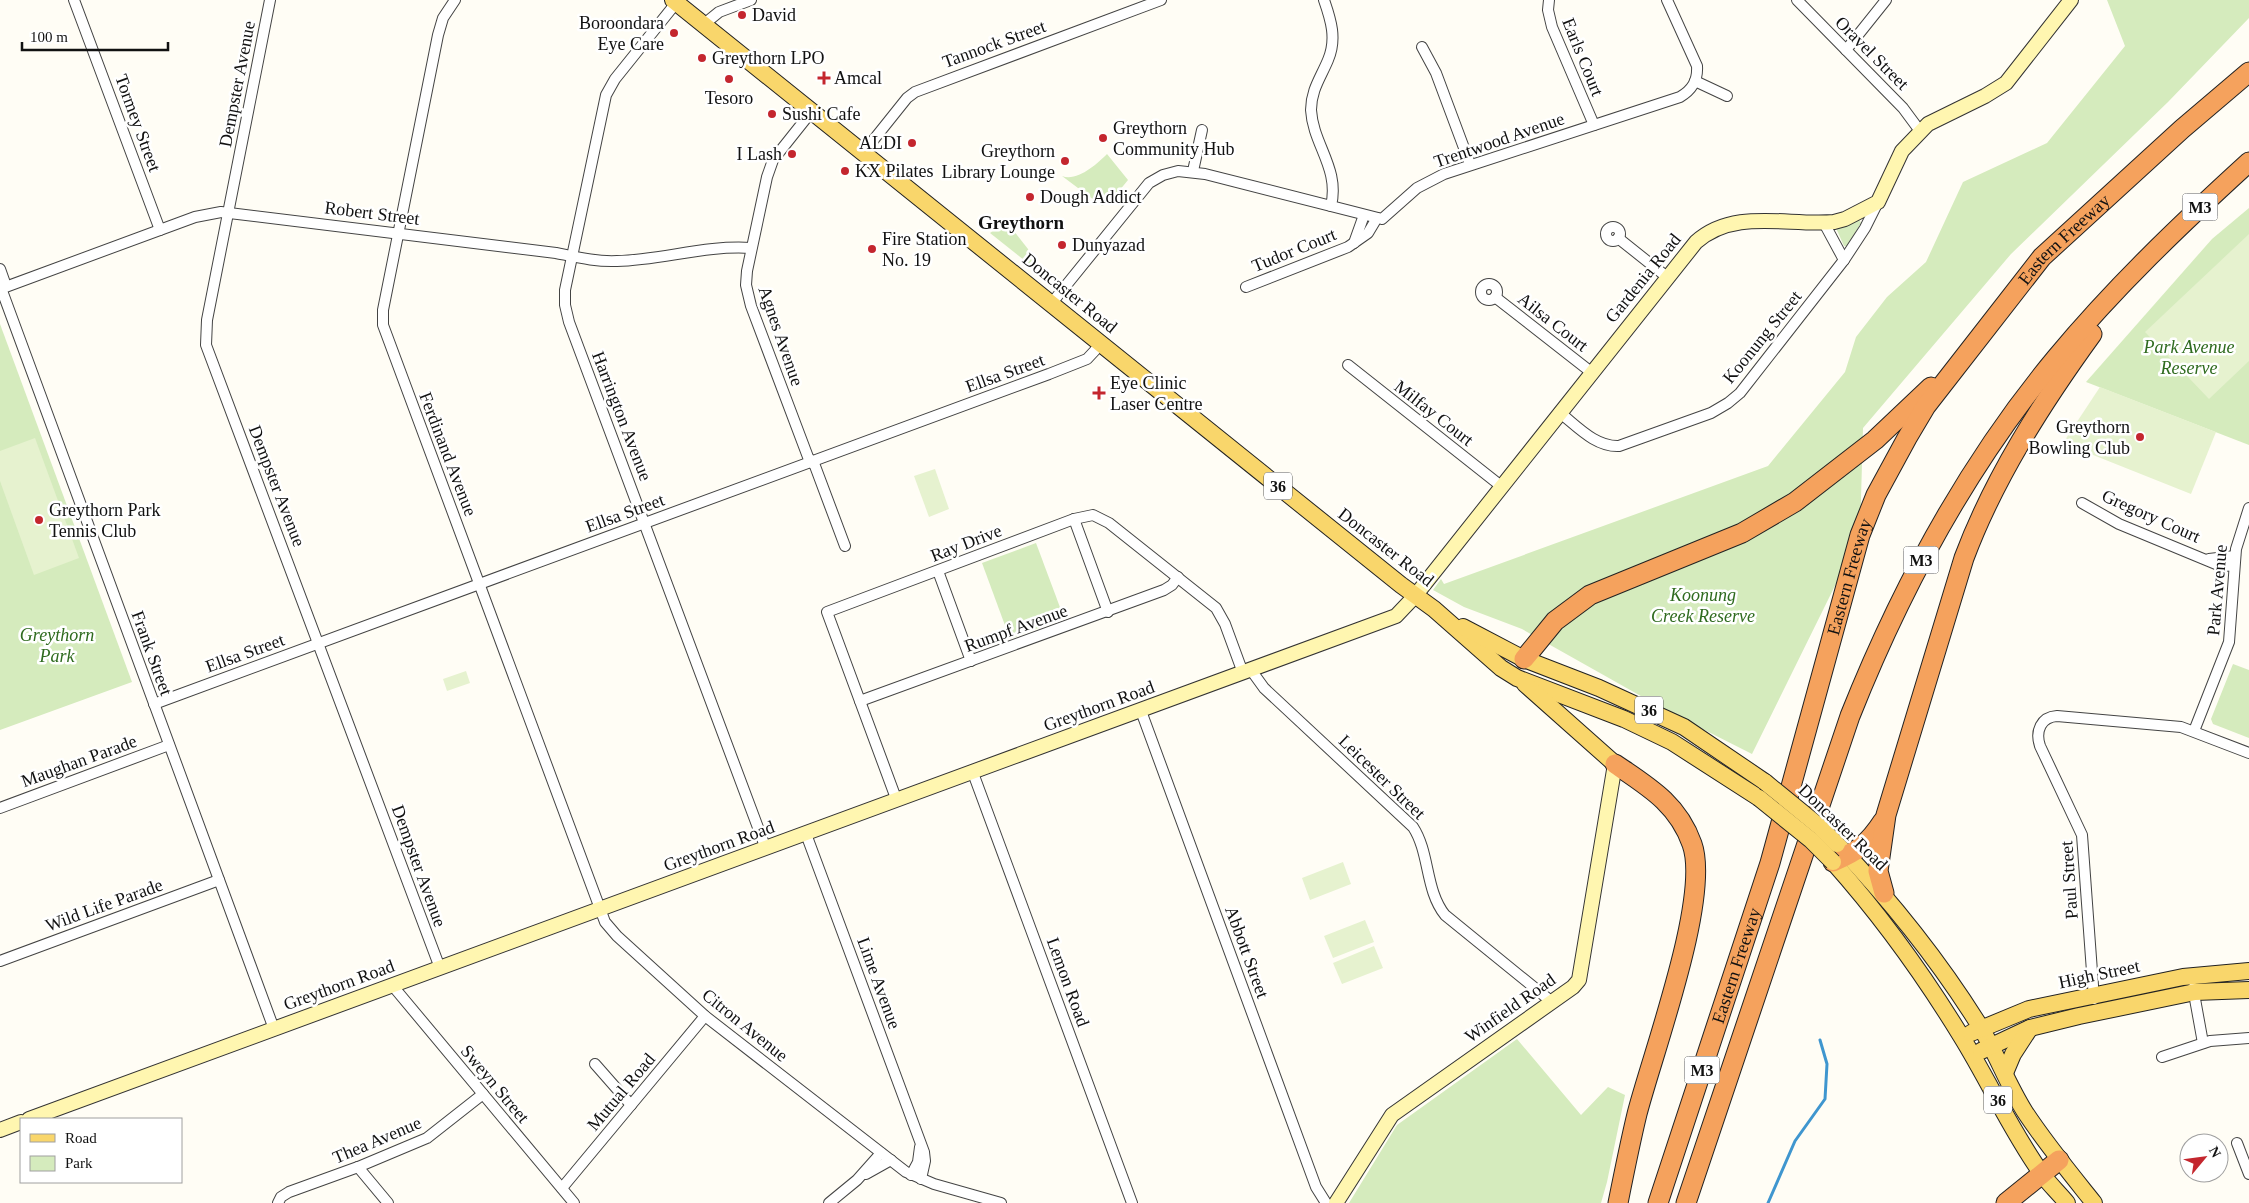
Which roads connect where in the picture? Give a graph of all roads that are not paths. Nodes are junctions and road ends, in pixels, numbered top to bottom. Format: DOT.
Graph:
graph roads {
  1 [pos="74,0"];
  2 [pos="270,0"];
  3 [pos="455,0"];
  4 [pos="751,0"];
  5 [pos="1161,0"];
  6 [pos="1324,0"];
  7 [pos="1549,0"];
  8 [pos="1667,0"];
  9 [pos="1797,0"];
  10 [pos="1886,0"];
  11 [pos="2071,0"];
  12 [pos="675,1"];
  13 [pos="703,25"];
  14 [pos="1422,47"];
  15 [pos="1846,50"];
  16 [pos="2249,72"];
  17 [pos="1696,81"];
  18 [pos="1727,96"];
  19 [pos="812,111"];
  20 [pos="1594,125"];
  21 [pos="1202,130"];
  22 [pos="1920,131"];
  23 [pos="864,153"];
  24 [pos="2249,162"];
  25 [pos="1470,164"];
  26 [pos="1193,171"];
  27 [pos="1878,202"];
  28 [pos="1331,206"];
  29 [pos="228,212"];
  30 [pos="1364,215"];
  31 [pos="1377,218"];
  32 [pos="1824,223"];
  33 [pos="160,230"];
  34 [pos="399,233"];
  35 [pos="1618,238"];
  36 [pos="1354,243"];
  37 [pos="751,248"];
  38 [pos="2153,253"];
  39 [pos="572,256"];
  40 [pos="1844,260"];
  41 [pos="0,269"];
  42 [pos="1667,277"];
  43 [pos="1246,287"];
  44 [pos="2,288"];
  45 [pos="1495,297"];
  46 [pos="1051,304"];
  47 [pos="1101,344"];
  48 [pos="1968,352"];
  49 [pos="1348,365"];
  50 [pos="1591,372"];
  51 [pos="1559,412"];
  52 [pos="811,462"];
  53 [pos="1501,486"];
  54 [pos="2082,503"];
  55 [pos="2249,508"];
  56 [pos="1074,520"];
  57 [pos="646,523"];
  58 [pos="2245,529"];
  59 [pos="845,546"];
  60 [pos="2235,561"];
  61 [pos="938,570"];
  62 [pos="1178,577"];
  63 [pos="480,583"];
  64 [pos="1414,596"];
  65 [pos="1108,612"];
  66 [pos="1443,617"];
  67 [pos="319,643"];
  68 [pos="1524,659"];
  69 [pos="971,661"];
  70 [pos="1247,672"];
  71 [pos="1517,678"];
  72 [pos="860,701"];
  73 [pos="154,704"];
  74 [pos="1141,711"];
  75 [pos="2194,730"];
  76 [pos="169,745"];
  77 [pos="2249,753"];
  78 [pos="1616,764"];
  79 [pos="973,773"];
  80 [pos="897,801"];
  81 [pos="0,808"];
  82 [pos="1886,815"];
  83 [pos="806,834"];
  84 [pos="766,849"];
  85 [pos="1840,854"];
  86 [pos="219,880"];
  87 [pos="1884,893"];
  88 [pos="601,909"];
  89 [pos="0,960"];
  90 [pos="440,968"];
  91 [pos="2249,971"];
  92 [pos="2184,977"];
  93 [pos="392,986"];
  94 [pos="2249,990"];
  95 [pos="2195,992"];
  96 [pos="2093,995"];
  97 [pos="1552,1002"];
  98 [pos="1965,1003"];
  99 [pos="2096,1012"];
  100 [pos="705,1016"];
  101 [pos="2007,1016"];
  102 [pos="1980,1028"];
  103 [pos="2030,1028"];
  104 [pos="274,1029"];
  105 [pos="1962,1038"];
  106 [pos="2249,1038"];
  107 [pos="2203,1043"];
  108 [pos="1991,1046"];
  109 [pos="1972,1056"];
  110 [pos="2162,1057"];
  111 [pos="595,1064"];
  112 [pos="2005,1074"];
  113 [pos="482,1094"];
  114 [pos="631,1105"];
  115 [pos="32,1118"];
  116 [pos="20,1122"];
  117 [pos="0,1130"];
  118 [pos="2237,1143"];
  119 [pos="920,1144"];
  120 [pos="881,1153"];
  121 [pos="891,1160"];
  122 [pos="2059,1160"];
  123 [pos="358,1168"];
  124 [pos="2042,1174"];
  125 [pos="2249,1174"];
  126 [pos="911,1175"];
  127 [pos="921,1179"];
  128 [pos="857,1180"];
  129 [pos="562,1188"];
  130 [pos="2060,1199"];
  131 [pos="2087,1200"];
  132 [pos="278,1203"];
  133 [pos="388,1203"];
  134 [pos="574,1203"];
  135 [pos="829,1203"];
  136 [pos="1001,1203"];
  137 [pos="1132,1203"];
  138 [pos="1326,1203"];
  139 [pos="1336,1203"];
  140 [pos="1618,1203"];
  141 [pos="1658,1203"];
  142 [pos="1686,1203"];
  143 [pos="2006,1203"];
  1 -- 33 [label="street, Tormey Street"];
  2 -- 29 [label="street, Dempster Avenue"];
  3 -- 34 [label="street, Ferdinand Avenue"];
  4 -- 13 [label="street"];
  5 -- 23 [label="street, Tannock Street"];
  6 -- 28 [label="street"];
  7 -- 20 [label="street, Earls Court"];
  8 -- 17 [label="street"];
  9 -- 15 [label="street, Oravel Street"];
  10 -- 15 [label="street"];
  11 -- 22 [label="main road"];
  12 -- 13 [label="main road, Doncaster Road / 36"];
  12 -- 39 [label="street, Harrington Avenue"];
  13 -- 19 [label="main road, Doncaster Road / 36"];
  14 -- 25 [label="street"];
  15 -- 22 [label="street, Oravel Street"];
  16 -- 48 [label="highway, Eastern Freeway / M3"];
  17 -- 18 [label="street"];
  17 -- 20 [label="street, Trentwood Avenue"];
  19 -- 23 [label="main road, Doncaster Road / 36"];
  19 -- 37 [label="street, Agnes Avenue"];
  20 -- 25 [label="street, Trentwood Avenue"];
  21 -- 26 [label="street"];
  22 -- 27 [label="main road"];
  23 -- 46 [label="main road, Doncaster Road / 36"];
  24 -- 38 [label="highway, Eastern Freeway / M3"];
  25 -- 31 [label="street, Trentwood Avenue"];
  26 -- 28 [label="street"];
  26 -- 46 [label="street"];
  27 -- 32 [label="main road, Gardenia Road"];
  27 -- 40 [label="street, Koonung Street"];
  28 -- 30 [label="street"];
  29 -- 33 [label="street, Robert Street"];
  29 -- 34 [label="street, Robert Street"];
  29 -- 67 [label="street, Dempster Avenue"];
  30 -- 31 [label="street"];
  30 -- 36 [label="street, Tudor Court"];
  31 -- 36 [label="street, Tudor Court"];
  32 -- 40 [label="street"];
  32 -- 42 [label="main road, Gardenia Road"];
  33 -- 44 [label="street, Robert Street"];
  34 -- 39 [label="street, Robert Street"];
  34 -- 63 [label="street, Ferdinand Avenue"];
  35 -- 42 [label="street"];
  36 -- 43 [label="street, Tudor Court"];
  37 -- 39 [label="street, Robert Street"];
  37 -- 52 [label="street, Agnes Avenue"];
  38 -- 82 [label="highway"];
  38 -- 142 [label="highway, Eastern Freeway / M3"];
  39 -- 57 [label="street, Harrington Avenue"];
  40 -- 51 [label="street, Koonung Street"];
  41 -- 44 [label="street, Frank Street"];
  42 -- 50 [label="main road, Gardenia Road"];
  44 -- 73 [label="street, Frank Street"];
  45 -- 50 [label="street, Ailsa Court"];
  46 -- 47 [label="main road, Doncaster Road / 36"];
  47 -- 52 [label="street, Ellsa Street"];
  47 -- 64 [label="main road, Doncaster Road / 36"];
  48 -- 68 [label="highway"];
  48 -- 141 [label="highway, Eastern Freeway / M3"];
  49 -- 53 [label="street, Milfay Court"];
  50 -- 51 [label="main road, Gardenia Road"];
  51 -- 53 [label="main road, Gardenia Road"];
  52 -- 57 [label="street, Ellsa Street"];
  52 -- 59 [label="street, Agnes Avenue"];
  53 -- 64 [label="main road, Gardenia Road"];
  54 -- 60 [label="street, Gregory Court"];
  55 -- 58 [label="street, Park Avenue"];
  56 -- 61 [label="street, Ray Drive"];
  56 -- 62 [label="street, Ray Drive"];
  56 -- 65 [label="street"];
  57 -- 63 [label="street, Ellsa Street"];
  57 -- 84 [label="street, Harrington Avenue"];
  58 -- 60 [label="street, Park Avenue"];
  60 -- 75 [label="street, Park Avenue"];
  61 -- 69 [label="street"];
  61 -- 72 [label="street, Ray Drive"];
  62 -- 65 [label="street, Rumpf Avenue"];
  62 -- 70 [label="street, Ray Drive"];
  63 -- 67 [label="street, Ellsa Street"];
  63 -- 88 [label="street, Ferdinand Avenue"];
  64 -- 66 [label="main road, Doncaster Road / 36"];
  64 -- 70 [label="main road, Greythorn Road"];
  65 -- 69 [label="street, Rumpf Avenue"];
  66 -- 68 [label="main road, Doncaster Road / 36"];
  66 -- 71 [label="main road, Doncaster Road / 36"];
  67 -- 73 [label="street, Ellsa Street"];
  67 -- 90 [label="street, Dempster Avenue"];
  68 -- 71 [label="main road"];
  68 -- 85 [label="main road, Doncaster Road / 36, bridge"];
  69 -- 72 [label="street, Rumpf Avenue"];
  70 -- 74 [label="main road, Greythorn Road"];
  70 -- 97 [label="street, Leicester Street"];
  71 -- 78 [label="main road, Doncaster Road / 36"];
  71 -- 85 [label="main road, Doncaster Road / 36, bridge"];
  72 -- 80 [label="street, Ray Drive"];
  73 -- 76 [label="street, Frank Street"];
  74 -- 79 [label="main road, Greythorn Road"];
  74 -- 138 [label="street, Abbott Street"];
  75 -- 77 [label="street"];
  75 -- 96 [label="street, Paul Street"];
  76 -- 81 [label="street, Maughan Parade"];
  76 -- 86 [label="street, Frank Street"];
  78 -- 97 [label="main road, Winfield Road"];
  78 -- 140 [label="highway, 36"];
  79 -- 80 [label="main road, Greythorn Road"];
  79 -- 137 [label="street, Lemon Road"];
  80 -- 83 [label="main road, Greythorn Road"];
  82 -- 85 [label="highway"];
  82 -- 87 [label="highway"];
  83 -- 84 [label="main road, Greythorn Road"];
  83 -- 119 [label="street, Lime Avenue"];
  84 -- 88 [label="main road, Greythorn Road"];
  85 -- 87 [label="main road, Doncaster Road / 36"];
  85 -- 105 [label="main road, Doncaster Road / 36"];
  86 -- 89 [label="street, Wild Life Parade"];
  86 -- 104 [label="street, Frank Street"];
  87 -- 98 [label="main road, Doncaster Road / 36"];
  88 -- 90 [label="main road, Greythorn Road"];
  88 -- 100 [label="street, Citron Avenue"];
  90 -- 93 [label="main road, Greythorn Road"];
  91 -- 92 [label="main road, High Street"];
  92 -- 95 [label="street"];
  92 -- 96 [label="main road, High Street"];
  93 -- 104 [label="main road, Greythorn Road"];
  93 -- 113 [label="street, Sweyn Street"];
  94 -- 95 [label="main road, High Street"];
  95 -- 99 [label="main road, High Street"];
  95 -- 107 [label="street"];
  96 -- 99 [label="street, Paul Street"];
  96 -- 101 [label="main road, High Street"];
  97 -- 139 [label="main road, Winfield Road"];
  98 -- 101 [label="main road"];
  98 -- 102 [label="main road, Doncaster Road / 36"];
  99 -- 103 [label="main road, High Street"];
  100 -- 114 [label="street, Mutual Road"];
  100 -- 120 [label="street, Citron Avenue"];
  101 -- 102 [label="main road, High Street"];
  102 -- 105 [label="main road, High Street"];
  102 -- 108 [label="main road, Doncaster Road / 36"];
  103 -- 108 [label="main road, High Street"];
  103 -- 112 [label="main road"];
  104 -- 115 [label="main road, Greythorn Road"];
  105 -- 109 [label="main road, Doncaster Road / 36"];
  106 -- 107 [label="street"];
  107 -- 110 [label="street"];
  108 -- 109 [label="main road, High Street"];
  108 -- 112 [label="main road, Doncaster Road / 36"];
  109 -- 124 [label="main road, Doncaster Road / 36"];
  111 -- 114 [label="street"];
  112 -- 122 [label="main road, Doncaster Road / 36"];
  113 -- 123 [label="street, Thea Avenue"];
  113 -- 129 [label="street, Sweyn Street"];
  114 -- 129 [label="street, Mutual Road"];
  116 -- 117 [label="main road"];
  118 -- 125 [label="street"];
  119 -- 126 [label="street"];
  119 -- 127 [label="street, Lime Avenue"];
  120 -- 121 [label="street, Citron Avenue"];
  120 -- 128 [label="street"];
  121 -- 126 [label="street, Citron Avenue"];
  121 -- 128 [label="street"];
  122 -- 124 [label="highway"];
  122 -- 131 [label="main road, Doncaster Road / 36"];
  123 -- 132 [label="street, Thea Avenue"];
  123 -- 133 [label="street"];
  124 -- 130 [label="main road, Doncaster Road / 36"];
  124 -- 143 [label="highway"];
  126 -- 127 [label="street, Citron Avenue"];
  127 -- 136 [label="street, Citron Avenue"];
  128 -- 135 [label="street"];
  129 -- 134 [label="street, Sweyn Street"];
}
